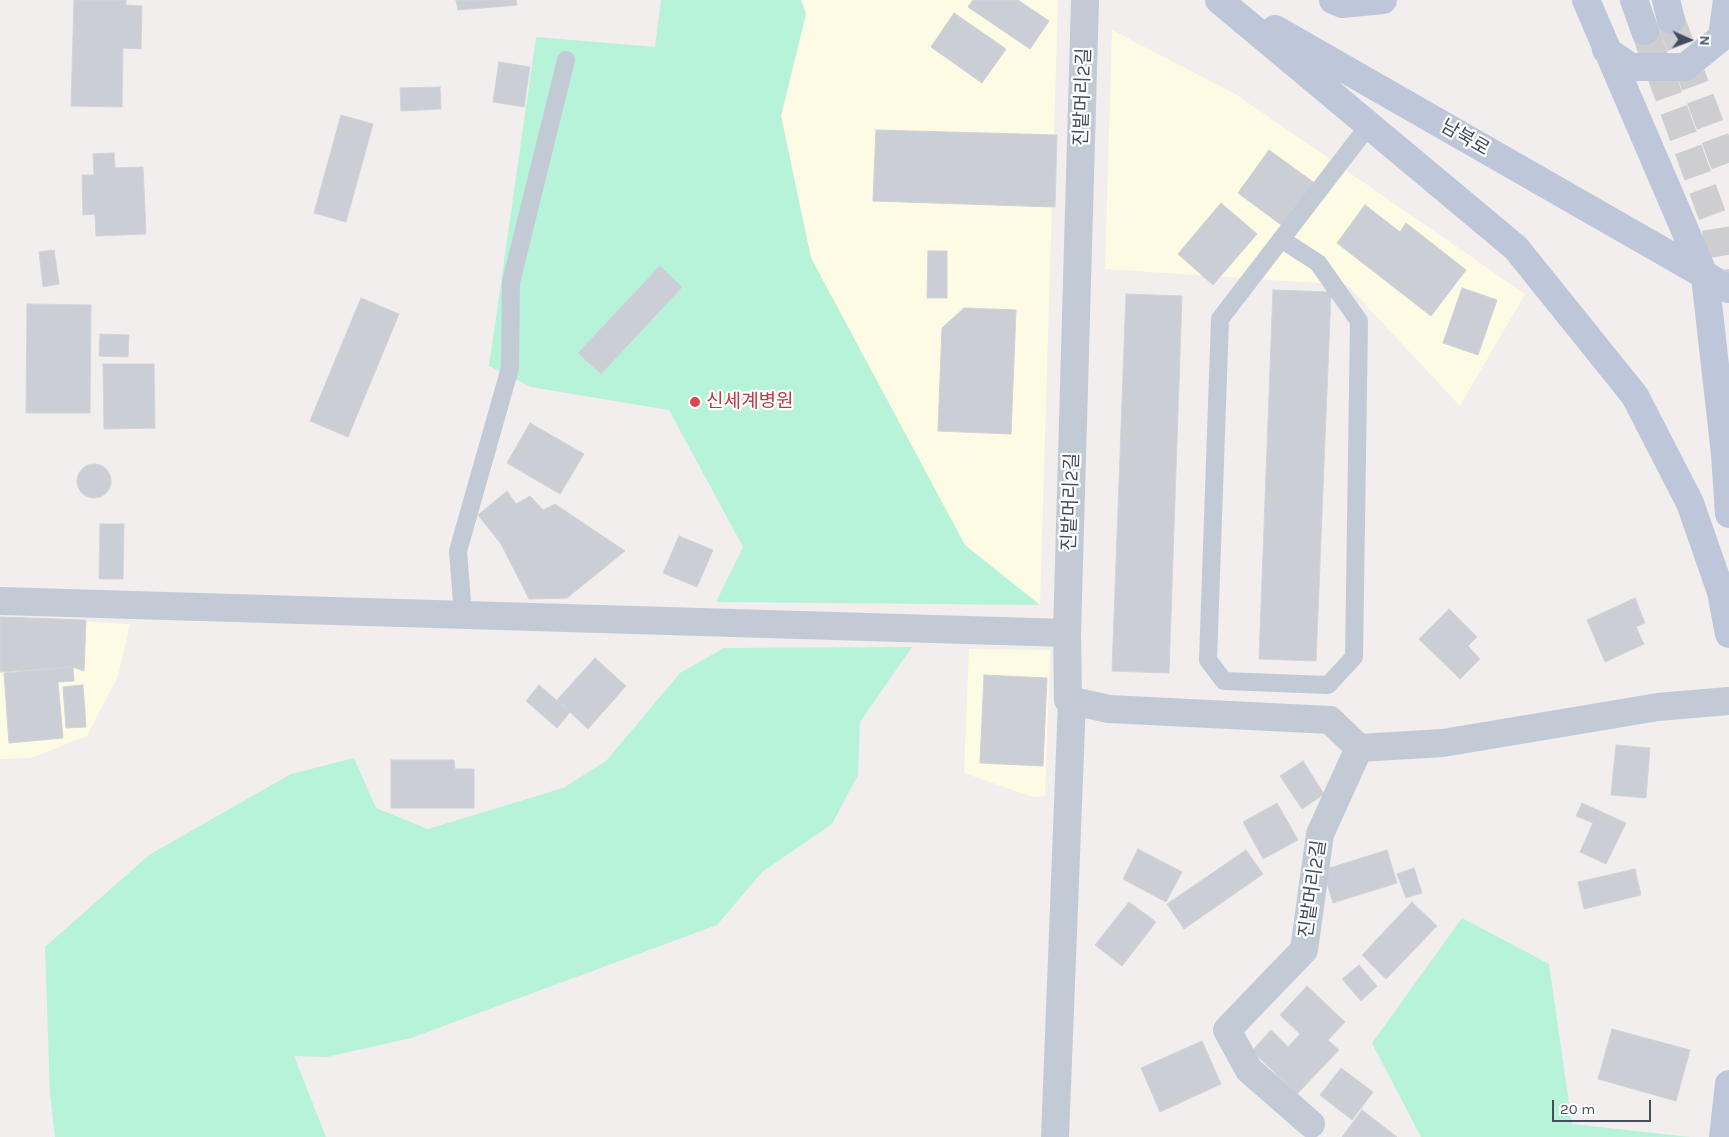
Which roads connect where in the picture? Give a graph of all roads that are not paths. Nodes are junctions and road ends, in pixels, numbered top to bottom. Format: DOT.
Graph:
graph roads {
  1 [pos="1086,0"];
  2 [pos="1220,0"];
  3 [pos="1224,0"];
  4 [pos="1333,0"];
  5 [pos="1383,0"];
  6 [pos="1586,0"];
  7 [pos="1634,0"];
  8 [pos="1727,0"];
  9 [pos="1645,31"];
  10 [pos="1606,50"];
  11 [pos="566,60"];
  12 [pos="1369,124"];
  13 [pos="1281,239"];
  14 [pos="1705,277"];
  15 [pos="1729,290"];
  16 [pos="1729,514"];
  17 [pos="0,601"];
  18 [pos="463,615"];
  19 [pos="1067,633"];
  20 [pos="1729,634"];
  21 [pos="1072,701"];
  22 [pos="1729,701"];
  23 [pos="1359,748"];
  24 [pos="1729,1084"];
  25 [pos="1312,1124"];
  26 [pos="1055,1137"];
  27 [pos="1723,1137"];
  1 -- 19 [label="street, 진밭머리2길"];
  2 -- 12 [label="main road"];
  3 -- 14 [label="main road, 남북로"];
  4 -- 5 [label="main road"];
  6 -- 10 [label="main road"];
  7 -- 9 [label="main road"];
  8 -- 10 [label="main road"];
  10 -- 14 [label="main road"];
  11 -- 18 [label="lane"];
  12 -- 13 [label="lane"];
  12 -- 20 [label="main road"];
  13 -- 13 [label="lane"];
  14 -- 15 [label="main road, 남북로"];
  14 -- 16 [label="main road"];
  17 -- 18 [label="street"];
  18 -- 19 [label="street"];
  19 -- 21 [label="street, 진밭머리2길"];
  21 -- 23 [label="street"];
  21 -- 26 [label="street"];
  22 -- 23 [label="street"];
  23 -- 25 [label="street, 진밭머리2길"];
  24 -- 27 [label="main road"];
}
